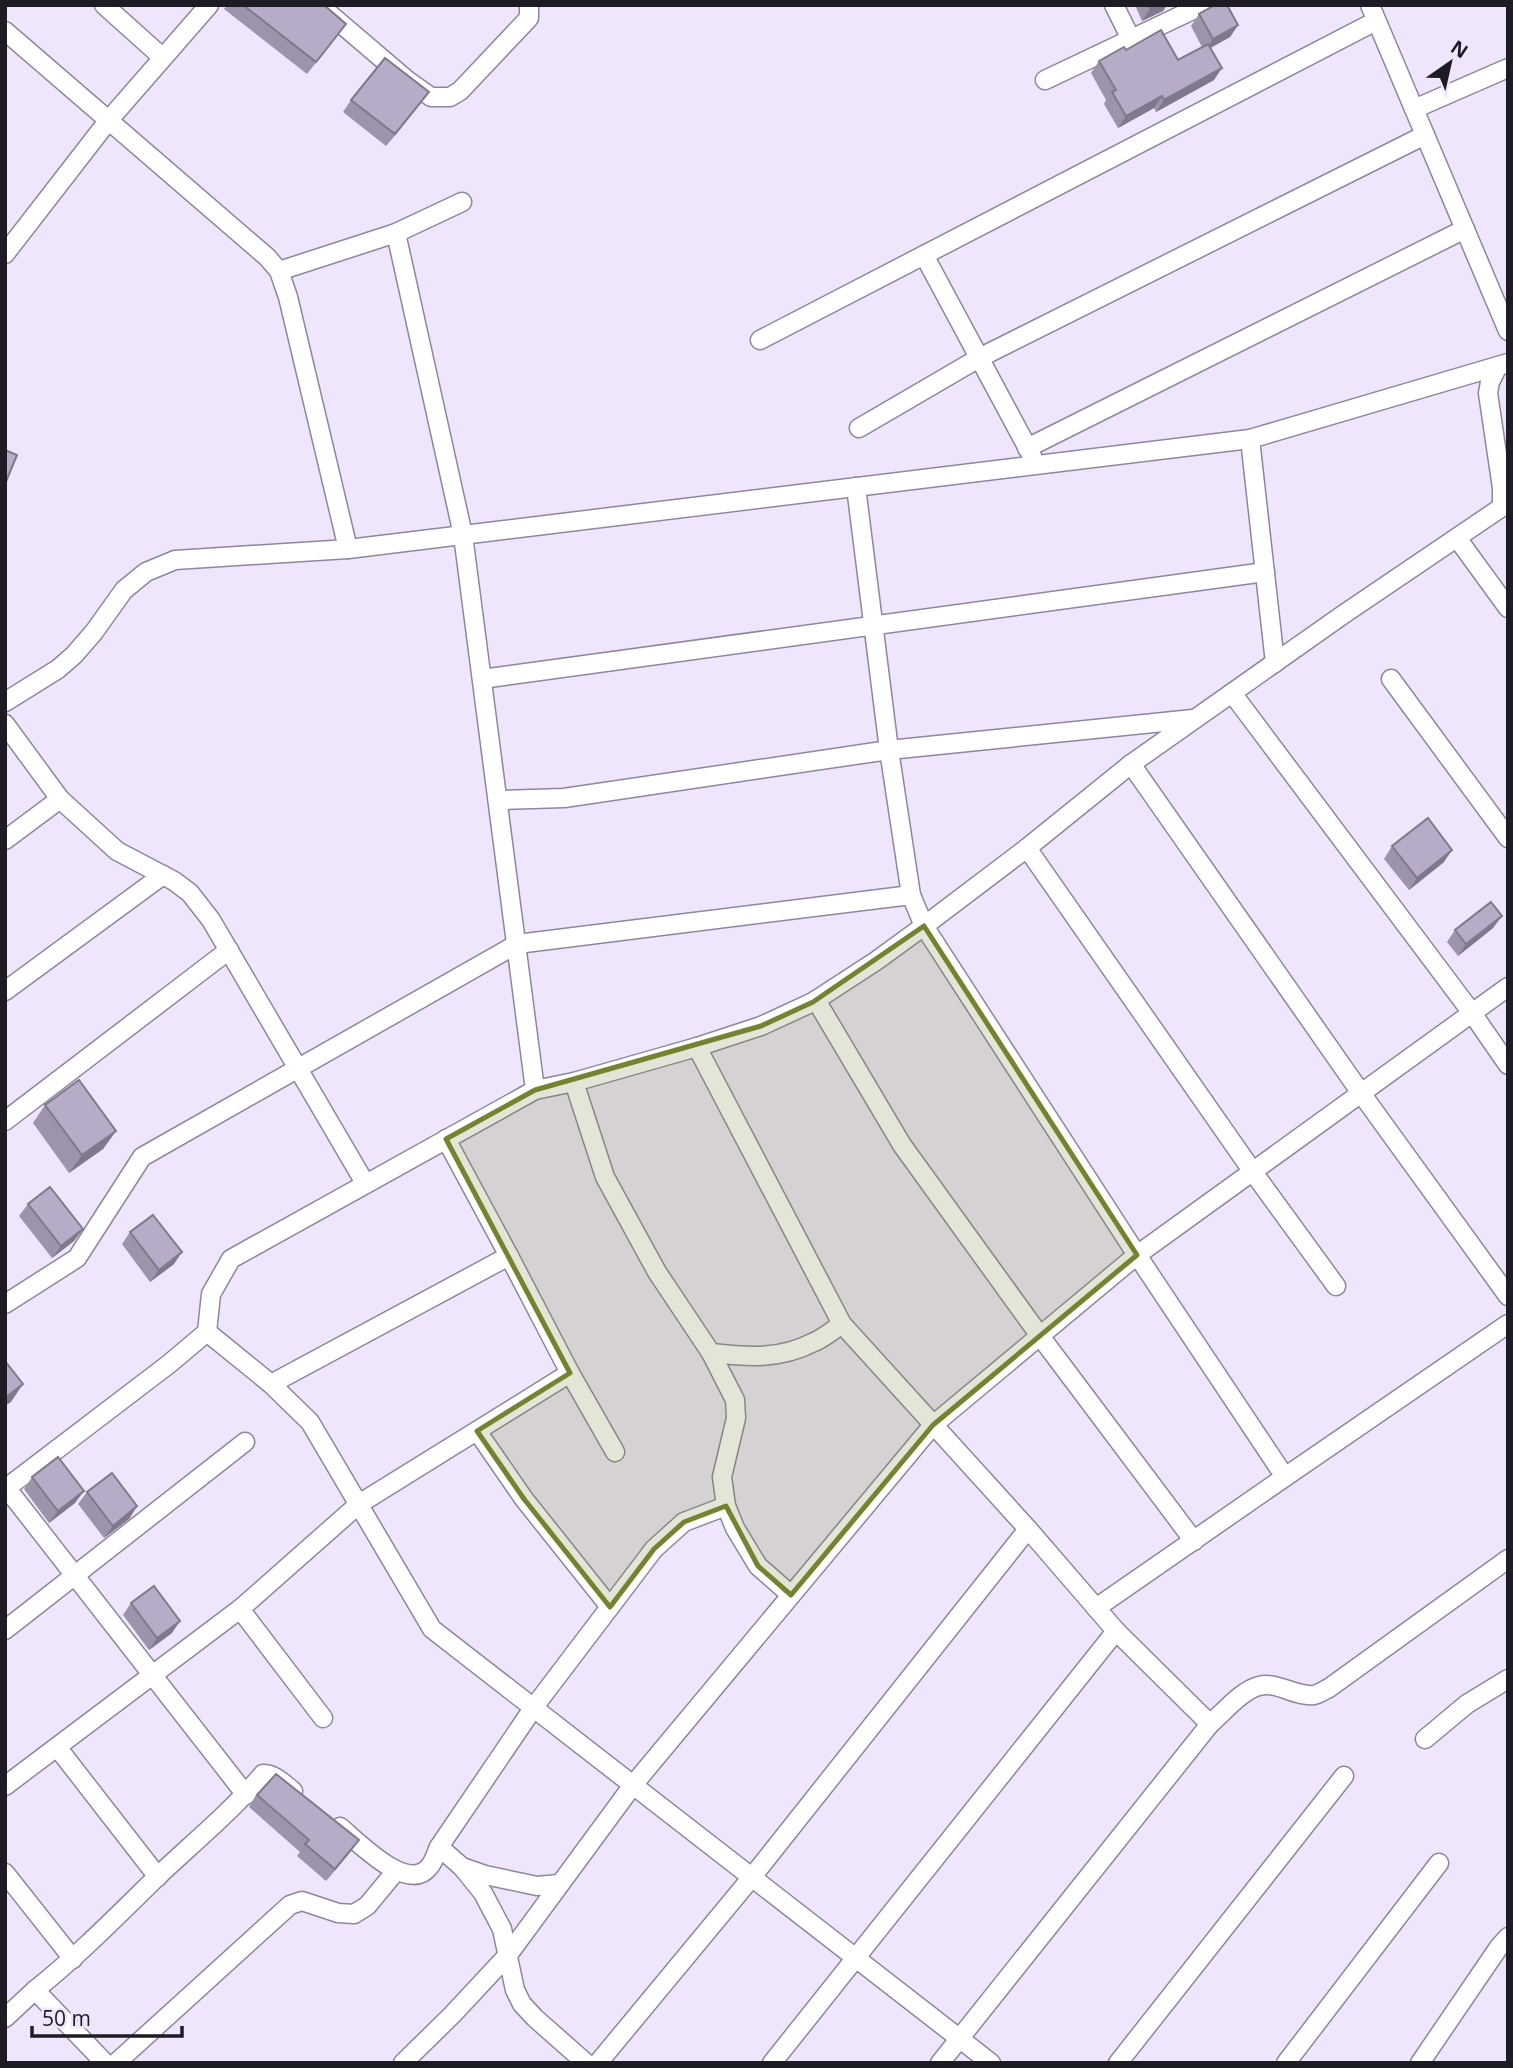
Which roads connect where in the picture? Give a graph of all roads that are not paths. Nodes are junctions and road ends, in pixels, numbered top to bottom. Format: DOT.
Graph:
graph roads {
  1 [pos="104,5"];
  2 [pos="209,5"];
  3 [pos="319,5"];
  4 [pos="529,5"];
  5 [pos="1114,5"];
  6 [pos="1203,5"];
  7 [pos="1373,13"];
  8 [pos="5,31"];
  9 [pos="1131,39"];
  10 [pos="162,57"];
  11 [pos="1508,68"];
  12 [pos="1045,80"];
  13 [pos="1414,110"];
  14 [pos="108,121"];
  15 [pos="1425,135"];
  16 [pos="462,202"];
  17 [pos="1465,229"];
  18 [pos="396,233"];
  19 [pos="5,254"];
  20 [pos="924,255"];
  21 [pos="279,271"];
  22 [pos="1508,331"];
  23 [pos="760,340"];
  24 [pos="979,358"];
  25 [pos="1503,364"];
  26 [pos="859,428"];
  27 [pos="1250,439"];
  28 [pos="1027,448"];
  29 [pos="1037,465"];
  30 [pos="856,487"];
  31 [pos="1505,505"];
  32 [pos="463,535"];
  33 [pos="1457,538"];
  34 [pos="348,549"];
  35 [pos="1265,572"];
  36 [pos="1508,608"];
  37 [pos="875,624"];
  38 [pos="1275,663"];
  39 [pos="482,679"];
  40 [pos="1391,679"];
  41 [pos="1232,693"];
  42 [pos="5,702"];
  43 [pos="1197,718"];
  44 [pos="5,724"];
  45 [pos="890,750"];
  46 [pos="1131,764"];
  47 [pos="60,799"];
  48 [pos="498,800"];
  49 [pos="1508,838"];
  50 [pos="5,840"];
  51 [pos="1027,848"];
  52 [pos="163,875"];
  53 [pos="911,895"];
  54 [pos="924,926"];
  55 [pos="517,944"];
  56 [pos="229,950"];
  57 [pos="1508,987"];
  58 [pos="5,991"];
  59 [pos="816,1000"];
  60 [pos="1472,1013"];
  61 [pos="696,1047"];
  62 [pos="1508,1065"];
  63 [pos="299,1068"];
  64 [pos="574,1082"];
  65 [pos="535,1090"];
  66 [pos="1362,1093"];
  67 [pos="5,1121"];
  68 [pos="446,1139"];
  69 [pos="1253,1172"];
  70 [pos="365,1183"];
  71 [pos="1137,1255"];
  72 [pos="509,1256"];
  73 [pos="1335,1286"];
  74 [pos="1508,1296"];
  75 [pos="5,1304"];
  76 [pos="842,1324"];
  77 [pos="1508,1324"];
  78 [pos="207,1332"];
  79 [pos="1040,1336"];
  80 [pos="711,1353"];
  81 [pos="570,1373"];
  82 [pos="271,1384"];
  83 [pos="933,1425"];
  84 [pos="477,1431"];
  85 [pos="245,1442"];
  86 [pos="615,1452"];
  87 [pos="1285,1477"];
  88 [pos="6,1488"];
  89 [pos="359,1504"];
  90 [pos="726,1506"];
  91 [pos="1028,1529"];
  92 [pos="1194,1541"];
  93 [pos="1508,1559"];
  94 [pos="75,1577"];
  95 [pos="790,1595"];
  96 [pos="610,1606"];
  97 [pos="1096,1608"];
  98 [pos="240,1609"];
  99 [pos="5,1630"];
  100 [pos="1116,1631"];
  101 [pos="151,1676"];
  102 [pos="1508,1679"];
  103 [pos="534,1707"];
  104 [pos="323,1718"];
  105 [pos="1210,1724"];
  106 [pos="1425,1739"];
  107 [pos="57,1747"];
  108 [pos="1344,1776"];
  109 [pos="633,1785"];
  110 [pos="5,1786"];
  111 [pos="246,1795"];
  112 [pos="309,1803"];
  113 [pos="331,1820"];
  114 [pos="439,1847"];
  115 [pos="1439,1863"];
  116 [pos="463,1867"];
  117 [pos="396,1871"];
  118 [pos="5,1873"];
  119 [pos="158,1877"];
  120 [pos="752,1877"];
  121 [pos="559,1884"];
  122 [pos="1508,1937"];
  123 [pos="508,1955"];
  124 [pos="855,1957"];
  125 [pos="73,1959"];
  126 [pos="35,1990"];
  127 [pos="5,2018"];
  128 [pos="959,2038"];
  129 [pos="105,2063"];
  130 [pos="116,2063"];
  131 [pos="403,2063"];
  132 [pos="586,2063"];
  133 [pos="598,2063"];
  134 [pos="772,2063"];
  135 [pos="940,2063"];
  136 [pos="991,2063"];
  137 [pos="1118,2063"];
  138 [pos="1286,2063"];
  139 [pos="1420,2063"];
  1 -- 10 [label="street"];
  2 -- 10 [label="street"];
  3 -- 4 [label="street"];
  5 -- 9 [label="street"];
  6 -- 9 [label="street"];
  7 -- 13 [label="street"];
  7 -- 20 [label="street"];
  8 -- 14 [label="street"];
  9 -- 12 [label="street"];
  10 -- 14 [label="street"];
  11 -- 13 [label="street"];
  13 -- 15 [label="street"];
  14 -- 19 [label="street"];
  14 -- 21 [label="street"];
  15 -- 17 [label="street"];
  15 -- 24 [label="street"];
  16 -- 18 [label="street"];
  17 -- 22 [label="street"];
  17 -- 28 [label="street"];
  18 -- 21 [label="street"];
  18 -- 32 [label="street"];
  20 -- 23 [label="street"];
  20 -- 24 [label="street"];
  21 -- 34 [label="street"];
  24 -- 26 [label="street"];
  24 -- 28 [label="street"];
  25 -- 27 [label="street"];
  25 -- 31 [label="street"];
  27 -- 29 [label="street"];
  27 -- 35 [label="street"];
  28 -- 29 [label="street"];
  29 -- 30 [label="street"];
  30 -- 32 [label="street"];
  30 -- 37 [label="street"];
  31 -- 33 [label="street"];
  32 -- 34 [label="street"];
  32 -- 39 [label="street"];
  33 -- 36 [label="street"];
  33 -- 38 [label="street"];
  34 -- 42 [label="street"];
  35 -- 37 [label="street"];
  35 -- 38 [label="street"];
  37 -- 39 [label="street"];
  37 -- 45 [label="street"];
  38 -- 41 [label="street"];
  39 -- 48 [label="street"];
  40 -- 49 [label="street"];
  41 -- 43 [label="street"];
  41 -- 60 [label="street"];
  43 -- 45 [label="street"];
  43 -- 46 [label="street"];
  44 -- 47 [label="street"];
  45 -- 48 [label="street"];
  45 -- 53 [label="street"];
  46 -- 51 [label="street"];
  46 -- 66 [label="street"];
  47 -- 50 [label="street"];
  47 -- 52 [label="street"];
  48 -- 55 [label="street"];
  51 -- 54 [label="street"];
  51 -- 69 [label="street"];
  52 -- 56 [label="street"];
  52 -- 58 [label="street"];
  53 -- 54 [label="street"];
  53 -- 55 [label="street"];
  54 -- 59 [label="street"];
  54 -- 71 [label="street"];
  55 -- 63 [label="street"];
  55 -- 65 [label="street"];
  56 -- 63 [label="street"];
  56 -- 67 [label="street"];
  57 -- 60 [label="street"];
  59 -- 61 [label="street"];
  59 -- 79 [label="street"];
  60 -- 62 [label="street"];
  60 -- 66 [label="street"];
  61 -- 64 [label="street"];
  61 -- 76 [label="street"];
  63 -- 70 [label="street"];
  63 -- 75 [label="street"];
  64 -- 65 [label="street"];
  64 -- 80 [label="street"];
  65 -- 68 [label="street"];
  66 -- 69 [label="street"];
  66 -- 74 [label="street"];
  68 -- 70 [label="street"];
  68 -- 72 [label="street"];
  69 -- 71 [label="street"];
  69 -- 73 [label="street"];
  70 -- 78 [label="street"];
  71 -- 79 [label="street"];
  71 -- 87 [label="street"];
  72 -- 81 [label="street"];
  72 -- 82 [label="street"];
  76 -- 80 [label="street"];
  76 -- 83 [label="street"];
  77 -- 87 [label="street"];
  78 -- 82 [label="street"];
  78 -- 88 [label="street"];
  79 -- 83 [label="street"];
  79 -- 92 [label="street"];
  80 -- 90 [label="street"];
  81 -- 84 [label="street"];
  81 -- 86 [label="street"];
  82 -- 89 [label="street"];
  83 -- 91 [label="street"];
  83 -- 95 [label="street"];
  84 -- 89 [label="street"];
  84 -- 96 [label="street"];
  85 -- 94 [label="street"];
  87 -- 92 [label="street"];
  88 -- 94 [label="street"];
  89 -- 98 [label="street"];
  89 -- 103 [label="street"];
  90 -- 95 [label="street"];
  90 -- 96 [label="street"];
  91 -- 97 [label="street"];
  91 -- 120 [label="street"];
  92 -- 97 [label="street"];
  93 -- 105 [label="street"];
  94 -- 99 [label="street"];
  94 -- 101 [label="street"];
  95 -- 109 [label="street"];
  96 -- 103 [label="street"];
  97 -- 100 [label="street"];
  98 -- 101 [label="street"];
  98 -- 104 [label="street"];
  100 -- 105 [label="street"];
  100 -- 124 [label="street"];
  101 -- 107 [label="street"];
  101 -- 111 [label="street"];
  102 -- 106 [label="street"];
  103 -- 109 [label="street"];
  103 -- 114 [label="street"];
  105 -- 128 [label="street"];
  107 -- 110 [label="street"];
  107 -- 119 [label="street"];
  108 -- 137 [label="street"];
  109 -- 120 [label="street"];
  109 -- 121 [label="street"];
  111 -- 112 [label="street"];
  111 -- 119 [label="street"];
  113 -- 117 [label="street"];
  114 -- 116 [label="street"];
  114 -- 117 [label="street"];
  115 -- 138 [label="street"];
  116 -- 121 [label="street"];
  116 -- 123 [label="street"];
  117 -- 130 [label="street"];
  118 -- 125 [label="street"];
  119 -- 125 [label="street"];
  120 -- 124 [label="street"];
  120 -- 133 [label="street"];
  121 -- 123 [label="street"];
  122 -- 139 [label="street"];
  123 -- 131 [label="street"];
  123 -- 132 [label="street"];
  124 -- 128 [label="street"];
  124 -- 134 [label="street"];
  125 -- 126 [label="street"];
  126 -- 127 [label="street"];
  126 -- 129 [label="street"];
  128 -- 135 [label="street"];
  128 -- 136 [label="street"];
}
